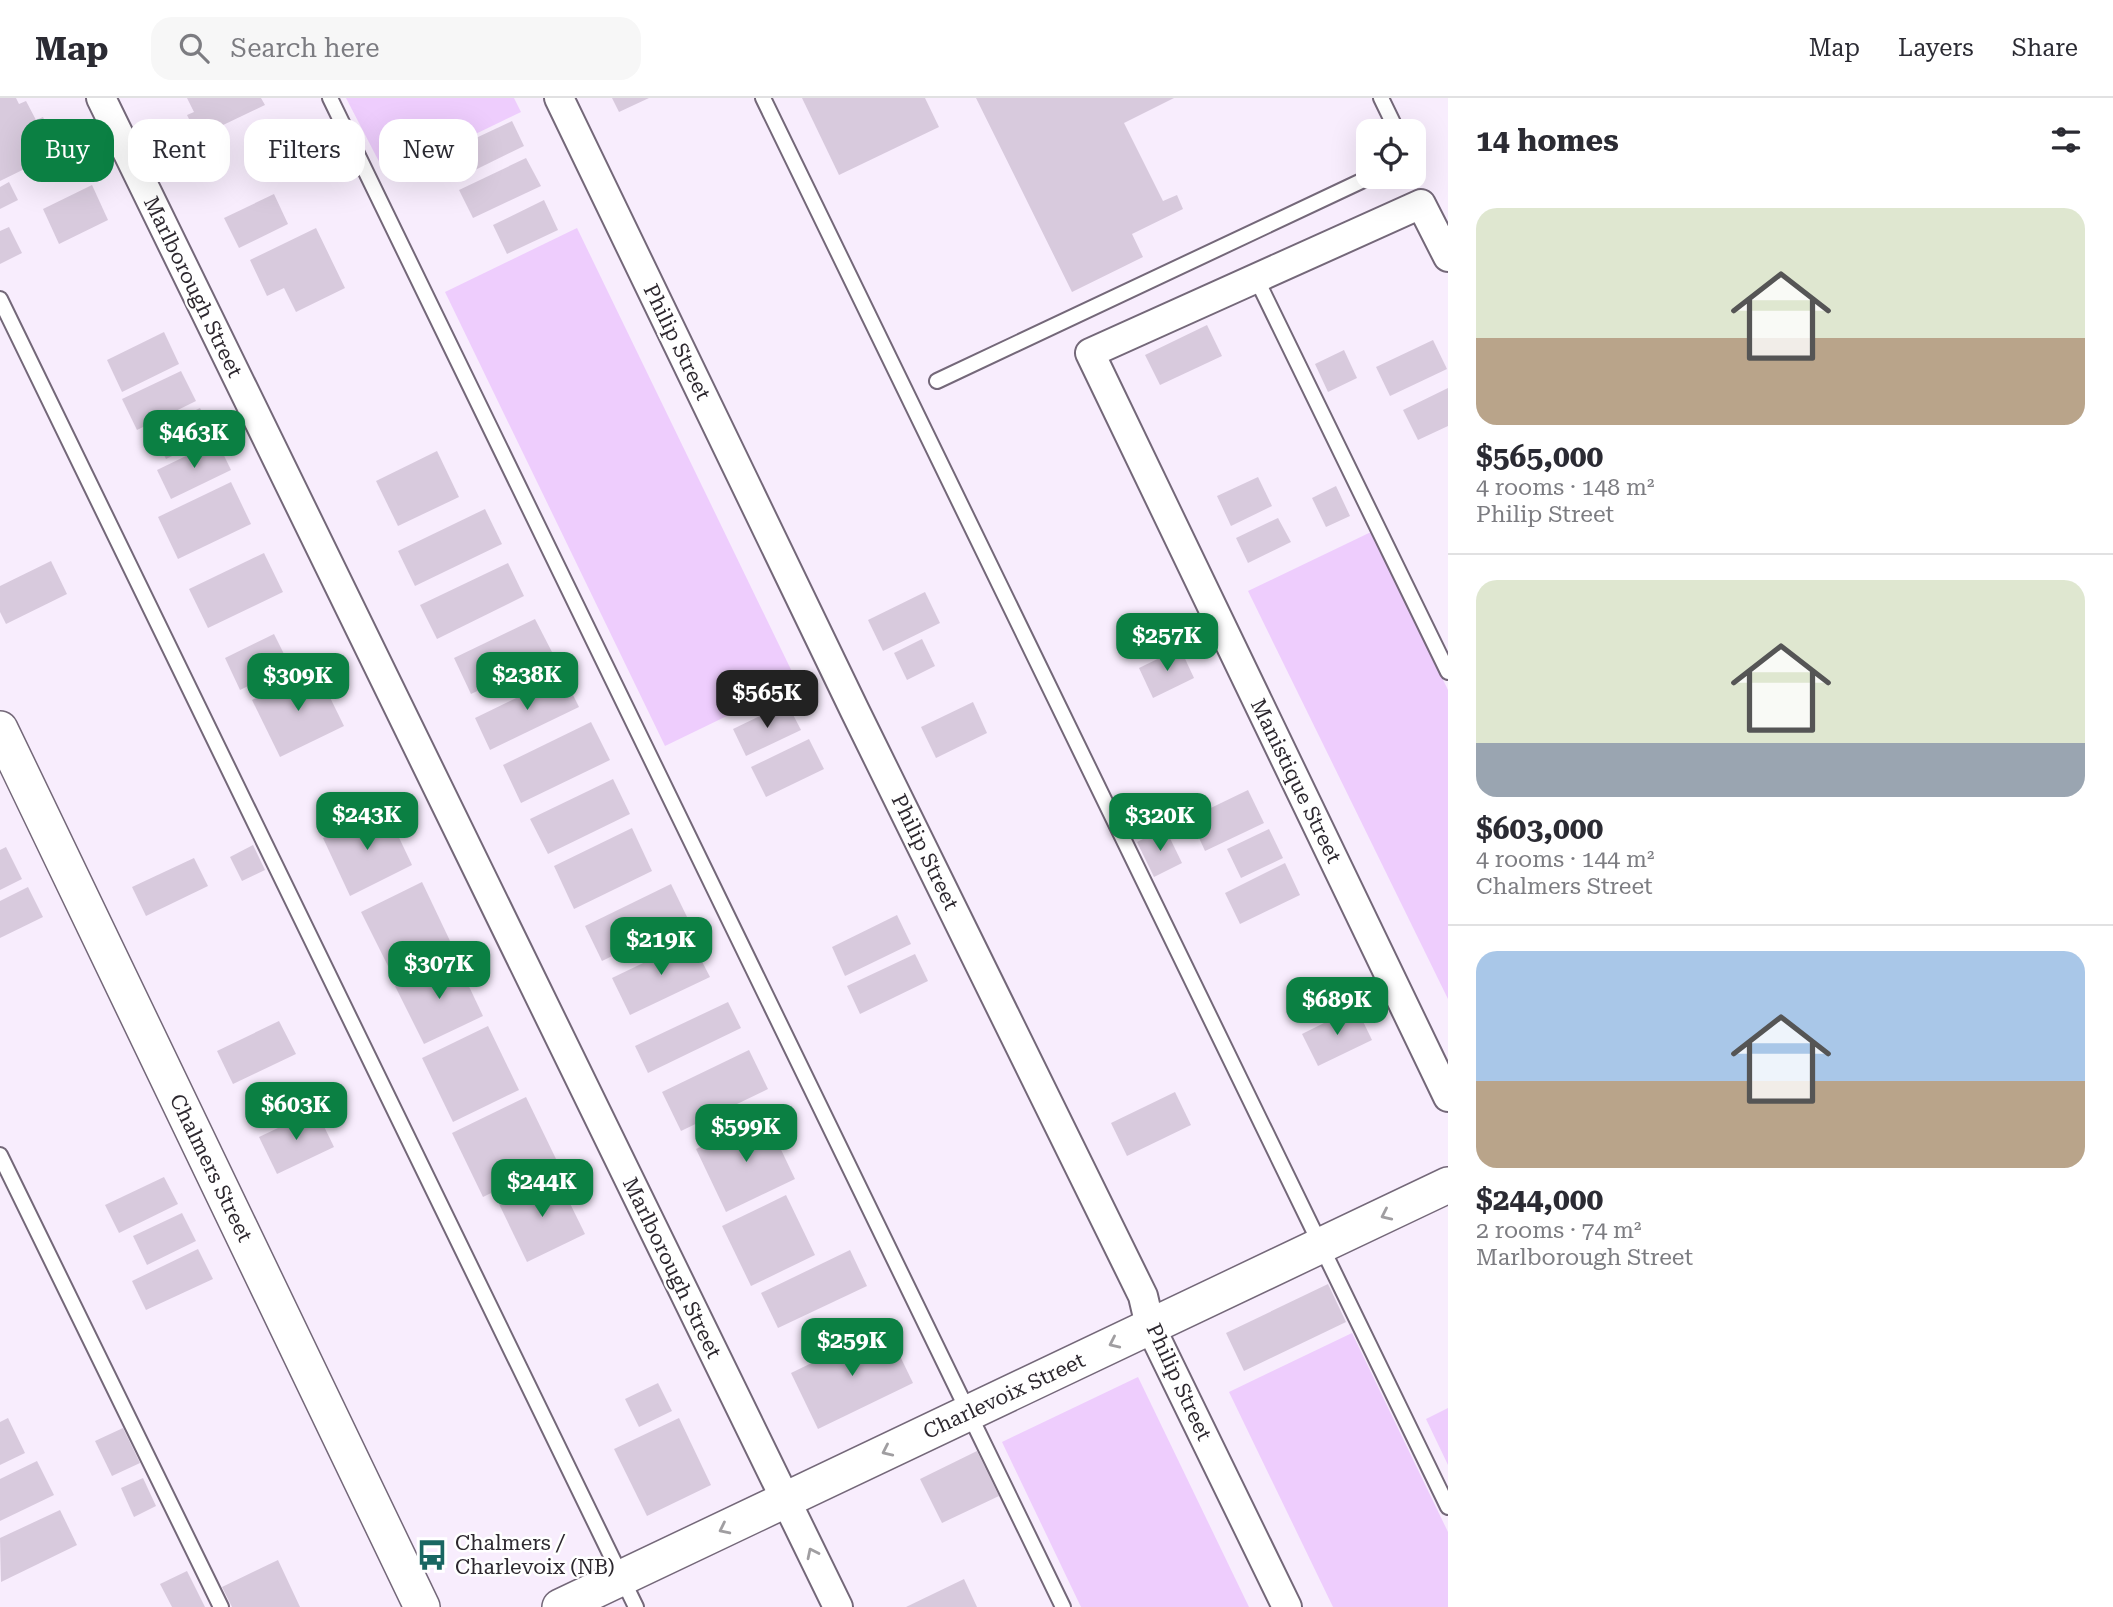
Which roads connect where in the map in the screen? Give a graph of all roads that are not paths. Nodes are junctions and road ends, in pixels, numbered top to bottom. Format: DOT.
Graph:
graph roads {
  1 [pos="101,98"];
  2 [pos="330,98"];
  3 [pos="559,98"];
  4 [pos="763,98"];
  5 [pos="1381,98"];
  6 [pos="1391,119"];
  7 [pos="1356,184"];
  8 [pos="1448,257"];
  9 [pos="1256,278"];
  10 [pos="0,299"];
  11 [pos="937,381"];
  12 [pos="1448,672"];
  13 [pos="0,729"];
  14 [pos="1448,1097"];
  15 [pos="0,1154"];
  16 [pos="1448,1185"];
  17 [pos="1321,1245"];
  18 [pos="1150,1326"];
  19 [pos="967,1413"];
  20 [pos="786,1499"];
  21 [pos="1448,1507"];
  22 [pos="629,1592"];
  23 [pos="221,1607"];
  24 [pos="422,1607"];
  25 [pos="560,1607"];
  26 [pos="838,1607"];
  27 [pos="1063,1607"];
  28 [pos="1287,1607"];
  1 -- 20 [label="street, Marlborough Street"];
  2 -- 19 [label="lane"];
  3 -- 18 [label="street, Philip Street"];
  4 -- 17 [label="lane"];
  5 -- 6 [label="lane"];
  7 -- 11 [label="lane"];
  8 -- 9 [label="street"];
  9 -- 12 [label="lane"];
  9 -- 14 [label="street, Manistique Street"];
  10 -- 22 [label="lane"];
  13 -- 24 [label="street, Chalmers Street"];
  15 -- 23 [label="lane"];
  16 -- 17 [label="street, Charlevoix Street, one-way"];
  17 -- 18 [label="street, Charlevoix Street"];
  17 -- 21 [label="lane"];
  18 -- 19 [label="street, Charlevoix Street, one-way"];
  18 -- 28 [label="street, Philip Street"];
  19 -- 20 [label="street, Charlevoix Street, one-way"];
  19 -- 27 [label="lane"];
  20 -- 22 [label="street, Charlevoix Street, one-way"];
  26 -- 20 [label="street, Marlborough Street, one-way"];
  22 -- 25 [label="street, Charlevoix Street"];
}
